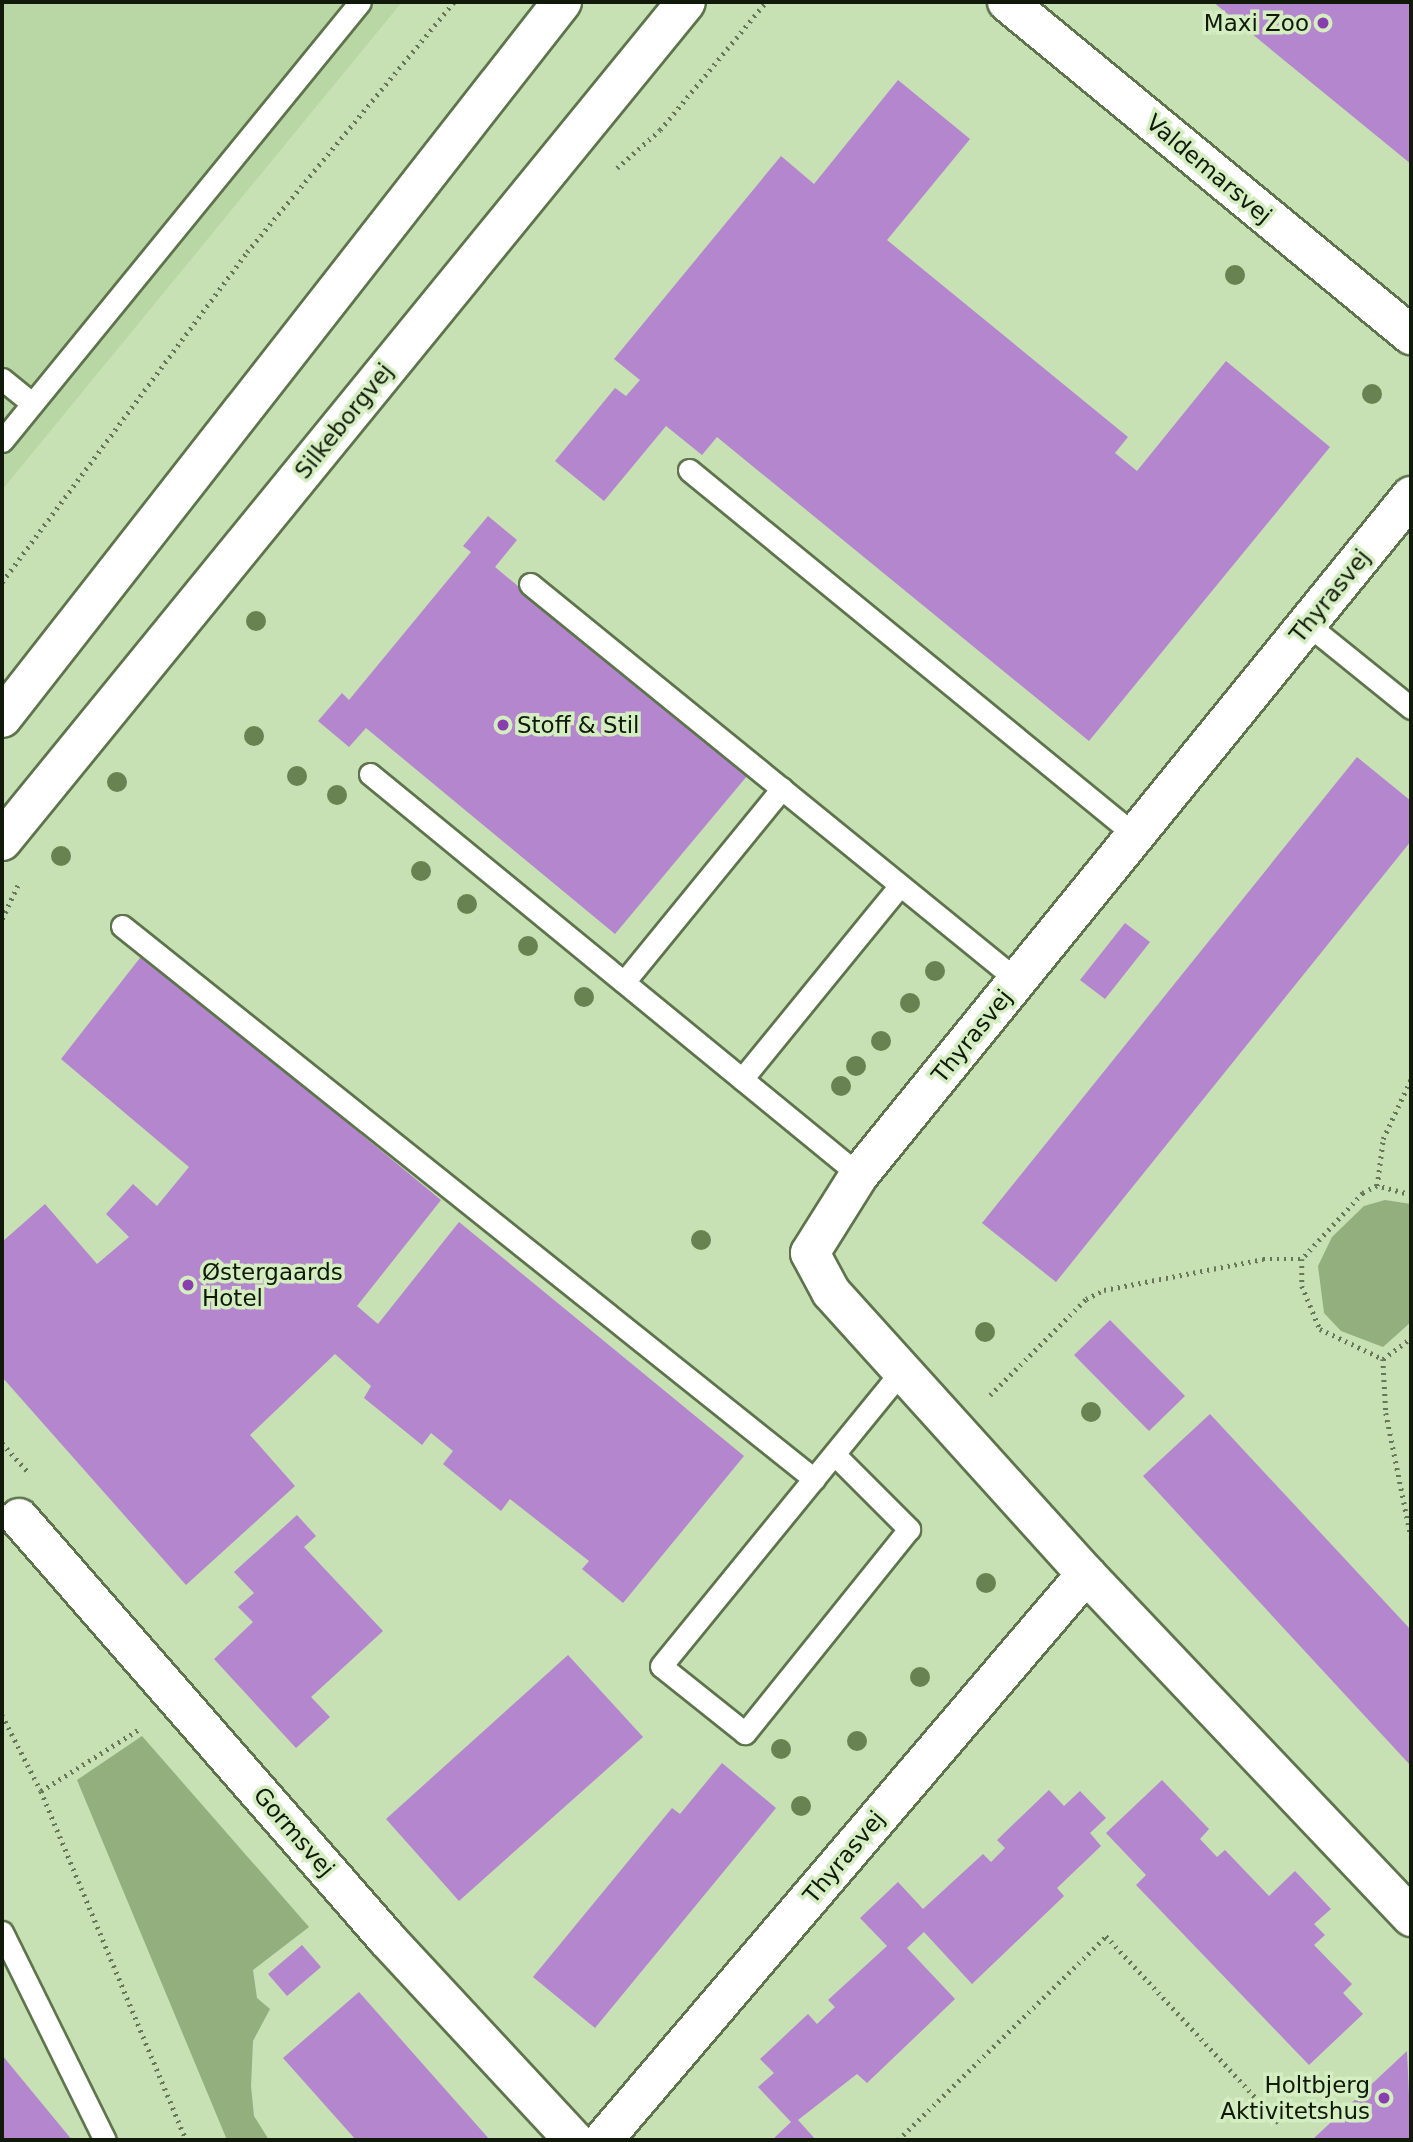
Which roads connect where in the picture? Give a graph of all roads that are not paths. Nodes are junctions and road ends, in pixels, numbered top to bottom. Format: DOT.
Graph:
graph roads {
  1 [pos="360,2"];
  2 [pos="562,2"];
  3 [pos="686,2"];
  4 [pos="1007,2"];
  5 [pos="1411,335"];
  6 [pos="2,379"];
  7 [pos="32,403"];
  8 [pos="2,441"];
  9 [pos="689,470"];
  10 [pos="1411,496"];
  11 [pos="530,584"];
  12 [pos="1307,624"];
  13 [pos="1411,708"];
  14 [pos="2,718"];
  15 [pos="370,774"];
  16 [pos="782,788"];
  17 [pos="1135,835"];
  18 [pos="2,841"];
  19 [pos="900,885"];
  20 [pos="122,926"];
  21 [pos="1017,980"];
  22 [pos="624,982"];
  23 [pos="742,1079"];
  24 [pos="859,1175"];
  25 [pos="902,1371"];
  26 [pos="835,1455"];
  27 [pos="814,1479"];
  28 [pos="19,1518"];
  29 [pos="1086,1574"];
  30 [pos="1409,1912"];
  31 [pos="2,1932"];
  32 [pos="105,2140"];
  33 [pos="575,2140"];
  34 [pos="603,2140"];
  1 -- 7 [label="lane"];
  2 -- 14 [label="street"];
  3 -- 18 [label="street, Silkeborgvej"];
  4 -- 5 [label="street, Valdemarsvej"];
  6 -- 7 [label="lane"];
  7 -- 8 [label="lane"];
  9 -- 17 [label="lane"];
  10 -- 12 [label="street, Thyrasvej"];
  11 -- 16 [label="lane"];
  12 -- 13 [label="lane"];
  12 -- 17 [label="street, Thyrasvej"];
  15 -- 22 [label="lane"];
  16 -- 19 [label="lane"];
  16 -- 22 [label="lane"];
  17 -- 21 [label="street, Thyrasvej"];
  19 -- 21 [label="lane"];
  19 -- 23 [label="lane"];
  20 -- 27 [label="lane"];
  21 -- 24 [label="street, Thyrasvej"];
  22 -- 23 [label="lane"];
  23 -- 24 [label="lane"];
  24 -- 25 [label="street, Thyrasvej"];
  25 -- 26 [label="lane"];
  25 -- 29 [label="street, Thyrasvej"];
  26 -- 27 [label="lane"];
  26 -- 27 [label="lane"];
  28 -- 33 [label="street, Gormsvej"];
  29 -- 30 [label="street, Thyrasvej"];
  29 -- 34 [label="street, Thyrasvej"];
  31 -- 32 [label="lane"];
}
